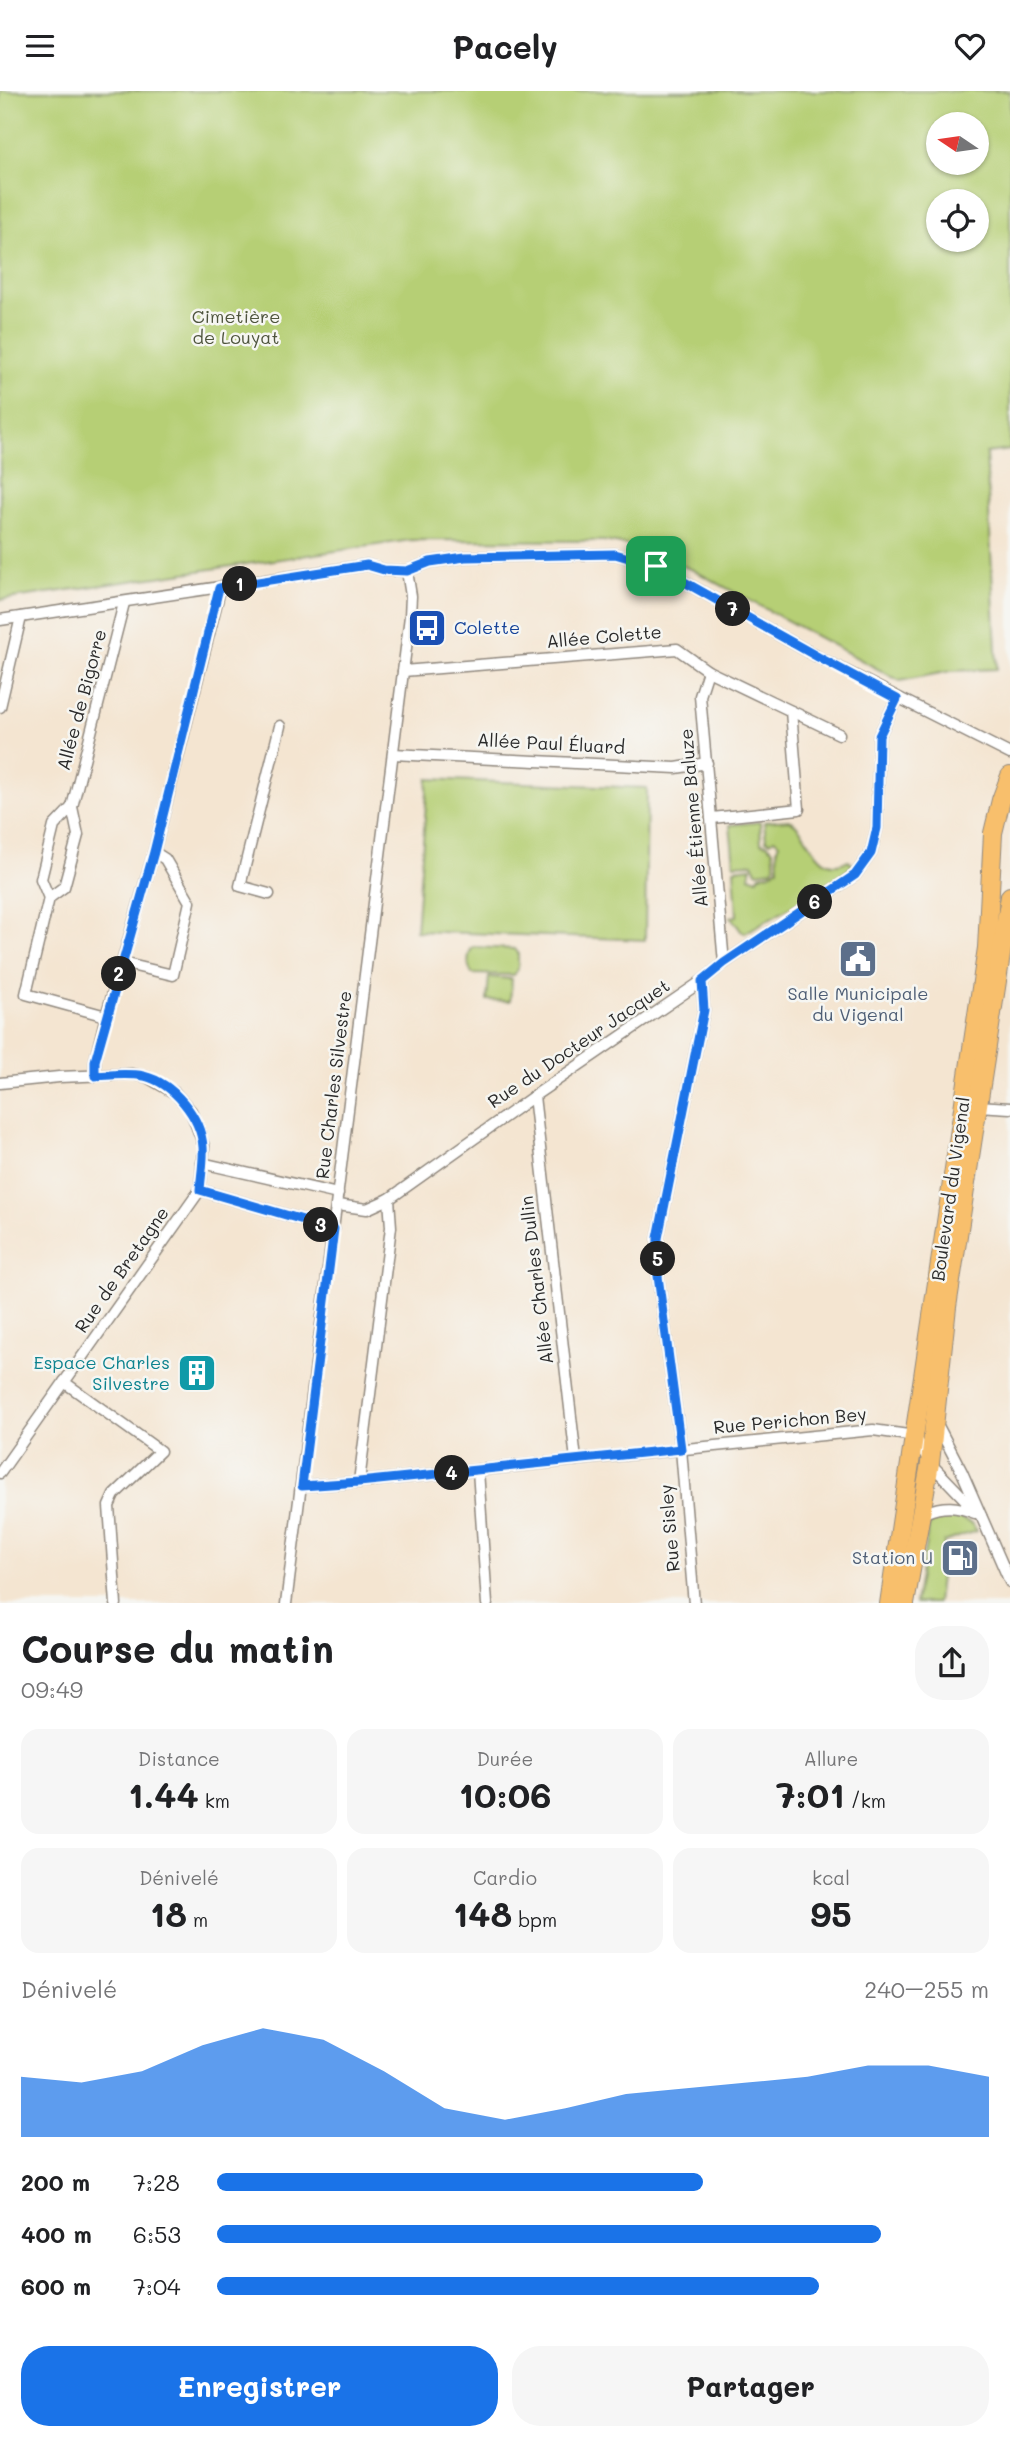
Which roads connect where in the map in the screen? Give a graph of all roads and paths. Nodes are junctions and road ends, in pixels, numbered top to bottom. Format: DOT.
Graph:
graph roads {
  1 [pos="407,571"];
  2 [pos="219,588"];
  3 [pos="124,603"];
  4 [pos="21,617"];
  5 [pos="0,620"];
  6 [pos="403,671"];
  7 [pos="708,671"];
  8 [pos="897,699"];
  9 [pos="0,707"];
  10 [pos="791,711"];
  11 [pos="280,726"];
  12 [pos="839,734"];
  13 [pos="393,754"];
  14 [pos="1010,754"];
  15 [pos="707,763"];
  16 [pos="1010,776"];
  17 [pos="72,807"];
  18 [pos="712,818"];
  19 [pos="154,852"];
  20 [pos="269,894"];
  21 [pos="1010,896"];
  22 [pos="49,898"];
  23 [pos="122,963"];
  24 [pos="724,963"];
  25 [pos="702,981"];
  26 [pos="106,1016"];
  27 [pos="95,1076"];
  28 [pos="0,1083"];
  29 [pos="534,1096"];
  30 [pos="978,1106"];
  31 [pos="1010,1108"];
  32 [pos="202,1163"];
  33 [pos="200,1190"];
  34 [pos="389,1199"];
  35 [pos="338,1200"];
  36 [pos="334,1229"];
  37 [pos="64,1382"];
  38 [pos="935,1420"];
  39 [pos="915,1436"];
  40 [pos="681,1449"];
  41 [pos="576,1460"];
  42 [pos="930,1463"];
  43 [pos="478,1470"];
  44 [pos="0,1473"];
  45 [pos="359,1482"];
  46 [pos="302,1486"];
  47 [pos="981,1516"];
  48 [pos="918,1527"];
  49 [pos="1010,1582"];
  50 [pos="116,1603"];
  51 [pos="286,1603"];
  52 [pos="488,1603"];
  53 [pos="694,1603"];
  54 [pos="889,1603"];
  55 [pos="905,1603"];
  1 -- 2 [label="street"];
  1 -- 6 [label="street, Rue Charles Silvestre"];
  1 -- 8 [label="street"];
  2 -- 3 [label="street"];
  2 -- 19 [label="street"];
  3 -- 4 [label="street"];
  3 -- 17 [label="street, Allée de Bigorre"];
  4 -- 5 [label="street"];
  4 -- 9 [label="street"];
  6 -- 7 [label="street, Allée Colette"];
  6 -- 13 [label="street, Rue Charles Silvestre"];
  7 -- 10 [label="street, Allée Colette"];
  7 -- 15 [label="street, Allée Étienne Baluze"];
  8 -- 14 [label="street"];
  8 -- 24 [label="street, Rue du Docteur Jacquet"];
  10 -- 12 [label="street, Allée Colette"];
  10 -- 18 [label="street"];
  11 -- 20 [label="street"];
  13 -- 15 [label="street, Allée Paul Éluard"];
  13 -- 35 [label="street, Rue Charles Silvestre"];
  15 -- 18 [label="street, Allée Étienne Baluze"];
  16 -- 39 [label="main road, Boulevard du Vigenal"];
  17 -- 22 [label="street"];
  17 -- 22 [label="street"];
  18 -- 24 [label="street, Allée Étienne Baluze"];
  19 -- 23 [label="street"];
  19 -- 23 [label="street"];
  21 -- 30 [label="main road, Boulevard du Vigenal"];
  22 -- 26 [label="street"];
  23 -- 26 [label="street"];
  24 -- 25 [label="street, Rue du Docteur Jacquet"];
  25 -- 29 [label="street, Rue du Docteur Jacquet"];
  25 -- 40 [label="street, Rue Sisley"];
  26 -- 27 [label="street"];
  27 -- 28 [label="street"];
  27 -- 32 [label="street"];
  29 -- 34 [label="street, Rue du Docteur Jacquet"];
  29 -- 41 [label="street, Allée Charles Dullin"];
  30 -- 31 [label="street"];
  30 -- 38 [label="main road, Boulevard du Vigenal"];
  32 -- 33 [label="street"];
  32 -- 35 [label="street, Rue du Docteur Jacquet"];
  33 -- 36 [label="street"];
  33 -- 37 [label="street, Rue de Bretagne"];
  34 -- 35 [label="street, Rue du Docteur Jacquet"];
  34 -- 45 [label="street"];
  35 -- 36 [label="street, Rue Charles Silvestre"];
  36 -- 46 [label="street, Rue Charles Silvestre"];
  37 -- 44 [label="street, Rue de Bretagne"];
  37 -- 50 [label="street"];
  38 -- 42 [label="main road, Boulevard du Vigenal"];
  38 -- 47 [label="street"];
  39 -- 40 [label="street, Rue Perichon Bey"];
  39 -- 42 [label="street"];
  39 -- 54 [label="main road, Boulevard du Vigenal"];
  40 -- 41 [label="street, Rue Perichon Bey"];
  40 -- 53 [label="street, Rue Sisley"];
  41 -- 43 [label="street, Rue Perichon Bey"];
  42 -- 47 [label="street"];
  42 -- 48 [label="main road, Boulevard du Vigenal"];
  43 -- 45 [label="street, Rue Perichon Bey"];
  43 -- 52 [label="street"];
  45 -- 46 [label="street, Rue Perichon Bey"];
  46 -- 51 [label="street, Rue Charles Silvestre"];
  47 -- 48 [label="street"];
  47 -- 49 [label="street"];
  48 -- 55 [label="main road, Boulevard du Vigenal"];
}
